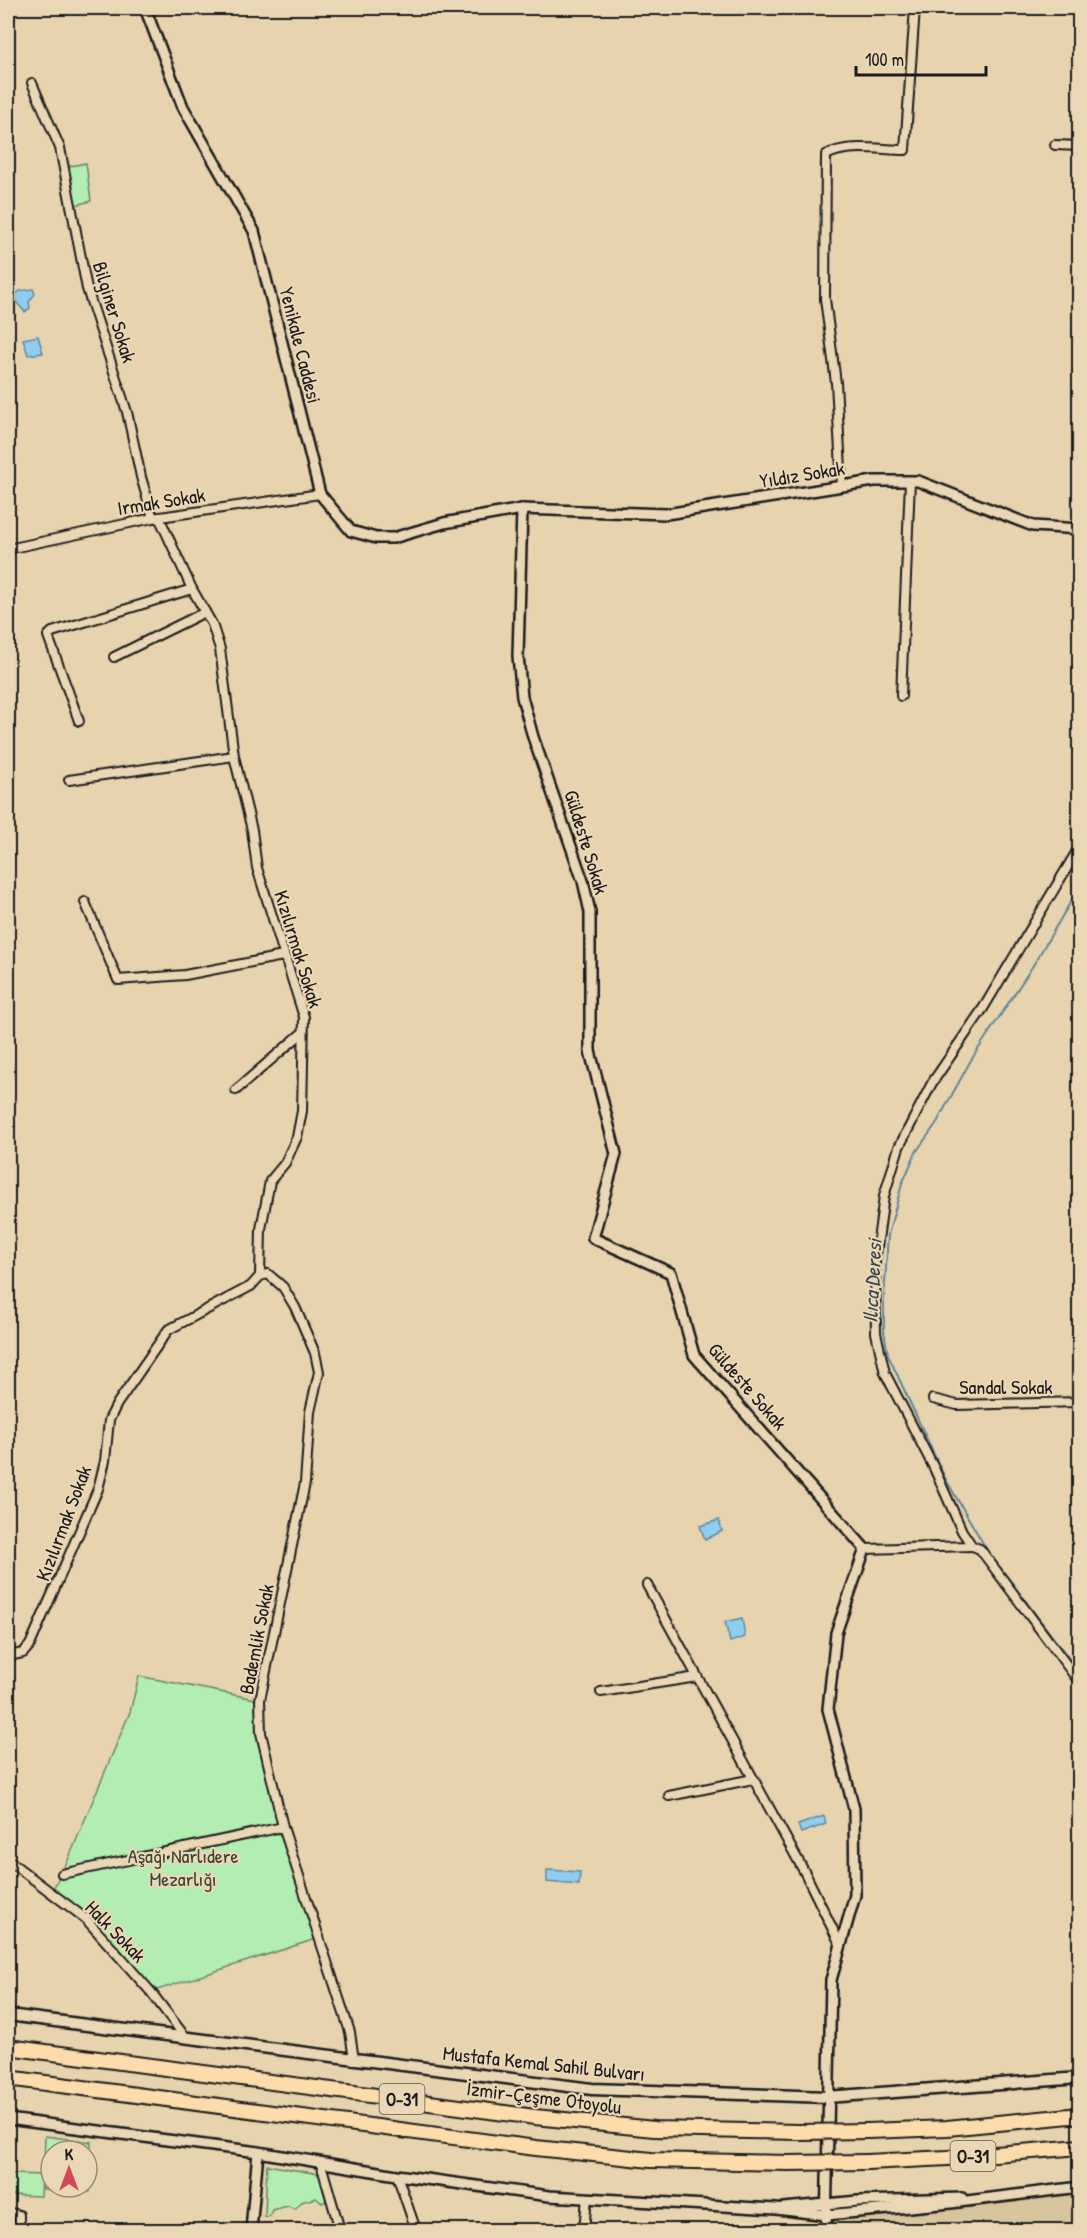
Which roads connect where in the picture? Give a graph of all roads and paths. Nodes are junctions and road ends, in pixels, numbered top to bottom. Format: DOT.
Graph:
graph roads {
  1 [pos="145,8"];
  2 [pos="915,8"];
  3 [pos="32,83"];
  4 [pos="1055,145"];
  5 [pos="1080,146"];
  6 [pos="910,481"];
  7 [pos="842,486"];
  8 [pos="320,494"];
  9 [pos="522,509"];
  10 [pos="156,518"];
  11 [pos="1080,529"];
  12 [pos="8,549"];
  13 [pos="192,589"];
  14 [pos="205,612"];
  15 [pos="114,657"];
  16 [pos="901,696"];
  17 [pos="79,721"];
  18 [pos="234,756"];
  19 [pos="69,780"];
  20 [pos="1080,846"];
  21 [pos="85,902"];
  22 [pos="283,956"];
  23 [pos="302,1033"];
  24 [pos="236,1090"];
  25 [pos="260,1276"];
  26 [pos="933,1399"];
  27 [pos="1080,1402"];
  28 [pos="972,1546"];
  29 [pos="865,1549"];
  30 [pos="647,1585"];
  31 [pos="8,1656"];
  32 [pos="697,1677"];
  33 [pos="1080,1683"];
  34 [pos="601,1692"];
  35 [pos="753,1779"];
  36 [pos="669,1796"];
  37 [pos="283,1827"];
  38 [pos="8,1860"];
  39 [pos="62,1874"];
  40 [pos="841,1946"];
  41 [pos="8,2015"];
  42 [pos="187,2040"];
  43 [pos="8,2047"];
  44 [pos="354,2060"];
  45 [pos="8,2078"];
  46 [pos="1080,2078"];
  47 [pos="827,2097"];
  48 [pos="1080,2115"];
  49 [pos="8,2119"];
  50 [pos="1080,2146"];
  51 [pos="258,2152"];
  52 [pos="321,2164"];
  53 [pos="397,2175"];
  54 [pos="1080,2187"];
  55 [pos="587,2198"];
  56 [pos="976,2198"];
  57 [pos="827,2204"];
  58 [pos="776,2210"];
  59 [pos="8,2212"];
  60 [pos="827,2215"];
  61 [pos="19,2230"];
  62 [pos="251,2230"];
  63 [pos="340,2230"];
  64 [pos="416,2230"];
  65 [pos="584,2230"];
  66 [pos="826,2230"];
  1 -- 8 [label="street, Yenikale Caddesi"];
  2 -- 7 [label="street"];
  3 -- 10 [label="street, Bilginer Sokak"];
  4 -- 5 [label="street"];
  6 -- 7 [label="street, Yıldız Sokak"];
  6 -- 11 [label="street, Yıldız Sokak"];
  6 -- 16 [label="street"];
  7 -- 9 [label="street, Yıldız Sokak"];
  8 -- 9 [label="street, Yenikale Caddesi"];
  8 -- 10 [label="street, Irmak Sokak"];
  9 -- 29 [label="street, Güldeste Sokak"];
  10 -- 12 [label="street, Irmak Sokak"];
  10 -- 13 [label="street, Kızılırmak Sokak"];
  13 -- 14 [label="street, Kızılırmak Sokak"];
  13 -- 17 [label="street"];
  14 -- 15 [label="street"];
  14 -- 18 [label="street, Kızılırmak Sokak"];
  18 -- 19 [label="street"];
  18 -- 22 [label="street, Kızılırmak Sokak"];
  20 -- 28 [label="street"];
  21 -- 22 [label="street"];
  22 -- 23 [label="street, Kızılırmak Sokak"];
  23 -- 24 [label="street"];
  23 -- 25 [label="street, Kızılırmak Sokak"];
  25 -- 31 [label="street, Kızılırmak Sokak"];
  25 -- 37 [label="street, Bademlik Sokak"];
  26 -- 27 [label="street, Sandal Sokak"];
  28 -- 29 [label="street"];
  28 -- 33 [label="street"];
  29 -- 40 [label="street"];
  30 -- 32 [label="street"];
  32 -- 34 [label="street"];
  32 -- 35 [label="street"];
  35 -- 36 [label="street"];
  35 -- 40 [label="street"];
  37 -- 39 [label="street"];
  37 -- 44 [label="street, Bademlik Sokak"];
  38 -- 42 [label="street, Halk Sokak"];
  40 -- 47 [label="street"];
  41 -- 42 [label="main road, Mustafa Kemal Sahil Bulvarı"];
  42 -- 44 [label="main road, Mustafa Kemal Sahil Bulvarı"];
  43 -- 48 [label="highway, İzmir-Çeşme Otoyolu / O-31, bridge"];
  44 -- 47 [label="main road, Mustafa Kemal Sahil Bulvarı"];
  45 -- 50 [label="highway, O-31, bridge"];
  46 -- 47 [label="main road, Mustafa Kemal Sahil Bulvarı"];
  47 -- 57 [label="street"];
  49 -- 51 [label="street"];
  51 -- 52 [label="street"];
  51 -- 62 [label="street"];
  52 -- 53 [label="street"];
  52 -- 63 [label="street"];
  53 -- 55 [label="street"];
  53 -- 64 [label="street"];
  54 -- 56 [label="street"];
  55 -- 58 [label="street"];
  55 -- 65 [label="street"];
  56 -- 57 [label="street"];
  56 -- 60 [label="street"];
  57 -- 58 [label="street"];
  57 -- 60 [label="street"];
  58 -- 60 [label="street"];
  59 -- 61 [label="street"];
  60 -- 66 [label="street"];
}
